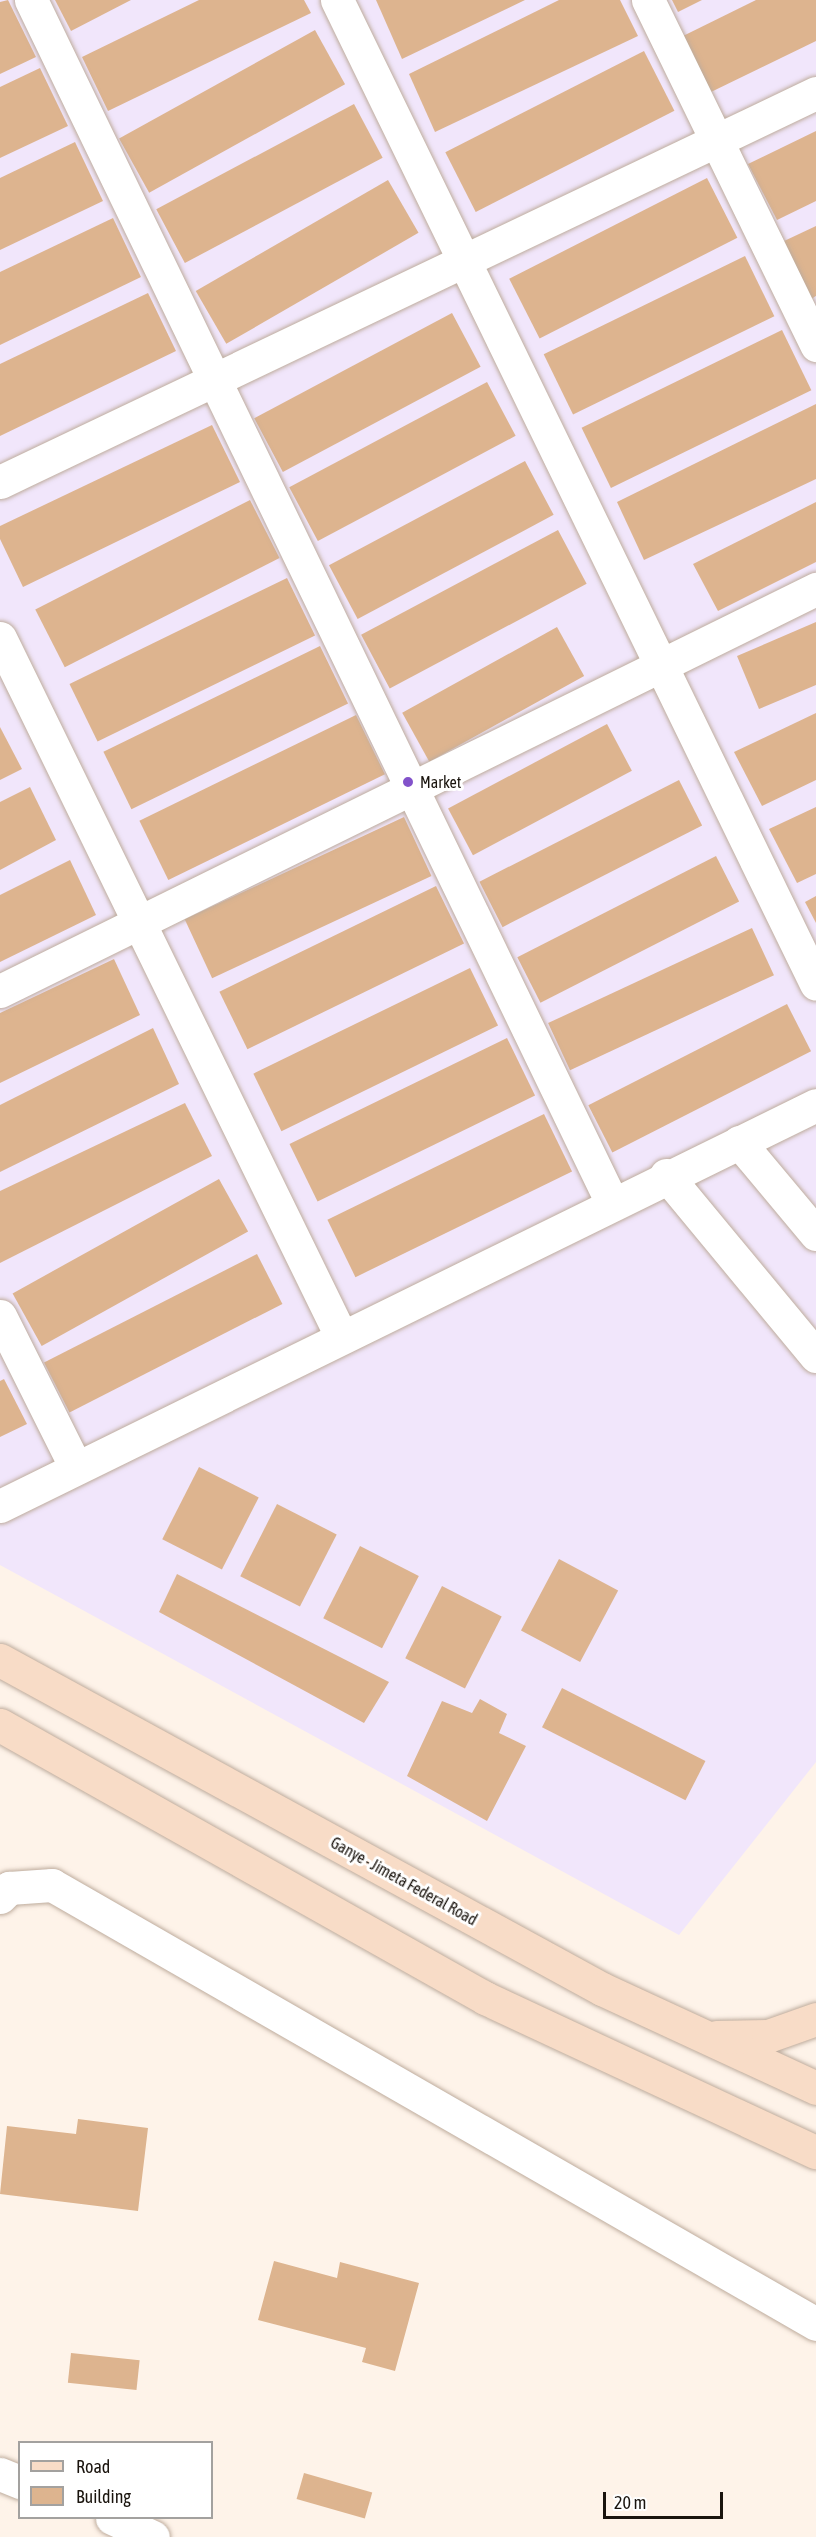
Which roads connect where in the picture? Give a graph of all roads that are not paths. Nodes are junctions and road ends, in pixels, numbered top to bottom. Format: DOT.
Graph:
graph roads {
  1 [pos="31,0"];
  2 [pos="337,0"];
  3 [pos="648,0"];
  4 [pos="816,93"];
  5 [pos="717,141"];
  6 [pos="464,261"];
  7 [pos="816,345"];
  8 [pos="214,380"];
  9 [pos="0,482"];
  10 [pos="816,589"];
  11 [pos="0,638"];
  12 [pos="661,665"];
  13 [pos="412,788"];
  14 [pos="139,923"];
  15 [pos="816,984"];
  16 [pos="0,991"];
  17 [pos="816,1106"];
  18 [pos="739,1142"];
  19 [pos="666,1175"];
  20 [pos="612,1203"];
  21 [pos="816,1234"];
  22 [pos="0,1316"];
  23 [pos="340,1336"];
  24 [pos="816,1356"];
  25 [pos="76,1468"];
  26 [pos="0,1506"];
  27 [pos="0,1660"];
  28 [pos="0,1725"];
  29 [pos="0,1897"];
  30 [pos="816,2019"];
  31 [pos="707,2038"];
  32 [pos="816,2088"];
  33 [pos="816,2152"];
  34 [pos="816,2324"];
  35 [pos="0,2474"];
  36 [pos="18,2481"];
  37 [pos="116,2519"];
  38 [pos="153,2537"];
  1 -- 8 [label="lane"];
  2 -- 6 [label="lane"];
  3 -- 5 [label="lane"];
  4 -- 5 [label="lane"];
  5 -- 6 [label="lane"];
  5 -- 7 [label="lane"];
  6 -- 8 [label="lane"];
  6 -- 12 [label="lane"];
  8 -- 9 [label="lane"];
  8 -- 13 [label="lane"];
  10 -- 12 [label="lane"];
  11 -- 14 [label="lane"];
  12 -- 13 [label="lane"];
  12 -- 15 [label="lane"];
  13 -- 14 [label="lane"];
  13 -- 20 [label="lane"];
  14 -- 16 [label="lane"];
  14 -- 23 [label="lane"];
  17 -- 18 [label="lane"];
  18 -- 19 [label="lane"];
  18 -- 21 [label="lane"];
  19 -- 20 [label="lane"];
  19 -- 24 [label="lane"];
  20 -- 23 [label="lane"];
  22 -- 25 [label="lane"];
  23 -- 25 [label="lane"];
  25 -- 26 [label="lane"];
  27 -- 31 [label="main road, Ganye - Jimeta Federal Road"];
  28 -- 33 [label="main road"];
  29 -- 34 [label="lane"];
  30 -- 31 [label="main road"];
  31 -- 32 [label="main road, Ganye - Jimeta Federal Road"];
  35 -- 36 [label="lane"];
  37 -- 38 [label="lane"];
}
